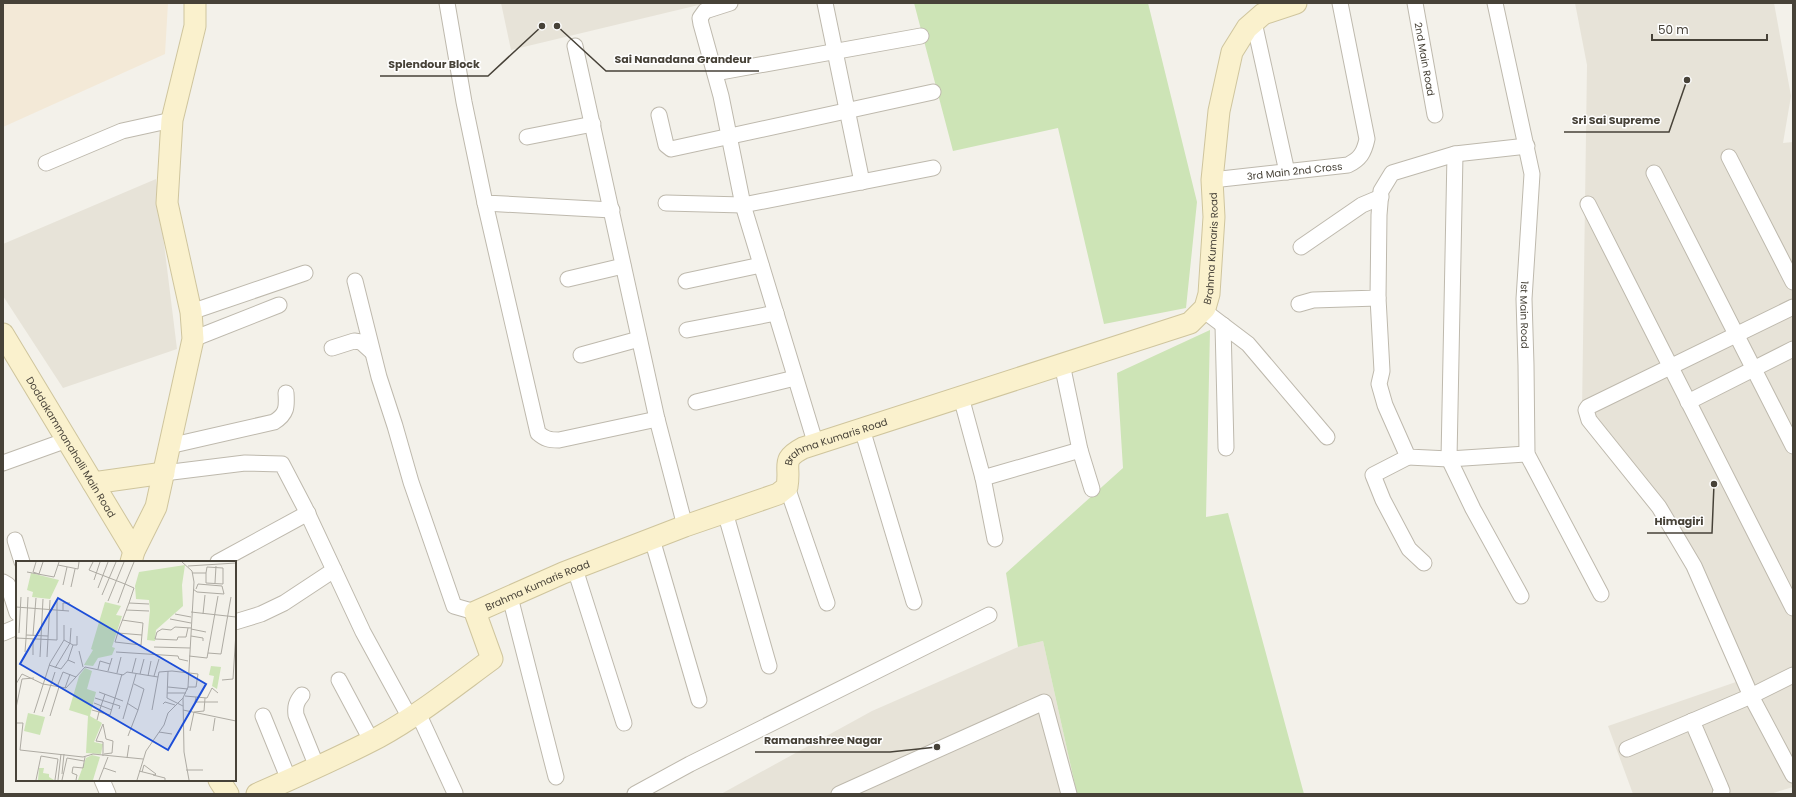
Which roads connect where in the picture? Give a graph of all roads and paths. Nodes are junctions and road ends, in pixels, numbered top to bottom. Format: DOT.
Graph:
graph roads {
  1 [pos="195,3"];
  2 [pos="447,3"];
  3 [pos="730,3"];
  4 [pos="825,3"];
  5 [pos="1296,3"];
  6 [pos="1340,3"];
  7 [pos="1415,3"];
  8 [pos="1495,3"];
  9 [pos="1254,22"];
  10 [pos="921,36"];
  11 [pos="575,46"];
  12 [pos="835,52"];
  13 [pos="715,73"];
  14 [pos="933,92"];
  15 [pos="848,110"];
  16 [pos="1435,115"];
  17 [pos="659,116"];
  18 [pos="172,120"];
  19 [pos="594,124"];
  20 [pos="729,135"];
  21 [pos="527,137"];
  22 [pos="1527,146"];
  23 [pos="1455,154"];
  24 [pos="1729,157"];
  25 [pos="46,163"];
  26 [pos="933,168"];
  27 [pos="1287,172"];
  28 [pos="1654,173"];
  29 [pos="1212,180"];
  30 [pos="862,182"];
  31 [pos="1381,197"];
  32 [pos="485,203"];
  33 [pos="666,203"];
  34 [pos="1588,204"];
  35 [pos="743,205"];
  36 [pos="612,210"];
  37 [pos="1301,247"];
  38 [pos="761,265"];
  39 [pos="623,266"];
  40 [pos="305,273"];
  41 [pos="568,279"];
  42 [pos="355,281"];
  43 [pos="686,281"];
  44 [pos="1793,282"];
  45 [pos="1378,298"];
  46 [pos="279,304"];
  47 [pos="1300,304"];
  48 [pos="1793,307"];
  49 [pos="1203,310"];
  50 [pos="190,312"];
  51 [pos="776,313"];
  52 [pos="1222,325"];
  53 [pos="687,330"];
  54 [pos="3,334"];
  55 [pos="1736,335"];
  56 [pos="193,339"];
  57 [pos="639,339"];
  58 [pos="332,348"];
  59 [pos="1793,349"];
  60 [pos="371,351"];
  61 [pos="581,355"];
  62 [pos="1062,364"];
  63 [pos="1671,367"];
  64 [pos="1754,369"];
  65 [pos="795,378"];
  66 [pos="286,393"];
  67 [pos="961,397"];
  68 [pos="696,402"];
  69 [pos="1688,402"];
  70 [pos="657,419"];
  71 [pos="862,429"];
  72 [pos="1327,437"];
  73 [pos="67,440"];
  74 [pos="816,445"];
  75 [pos="170,446"];
  76 [pos="1793,446"];
  77 [pos="1226,448"];
  78 [pos="1080,450"];
  79 [pos="1527,454"];
  80 [pos="1408,457"];
  81 [pos="1449,459"];
  82 [pos="3,463"];
  83 [pos="164,473"];
  84 [pos="983,478"];
  85 [pos="93,483"];
  86 [pos="787,487"];
  87 [pos="1092,489"];
  88 [pos="725,512"];
  89 [pos="308,513"];
  90 [pos="685,526"];
  91 [pos="994,538"];
  92 [pos="652,539"];
  93 [pos="15,540"];
  94 [pos="132,556"];
  95 [pos="22,561"];
  96 [pos="220,561"];
  97 [pos="1424,563"];
  98 [pos="575,569"];
  99 [pos="334,570"];
  100 [pos="3,582"];
  101 [pos="1601,594"];
  102 [pos="1520,596"];
  103 [pos="510,597"];
  104 [pos="914,602"];
  105 [pos="827,603"];
  106 [pos="1793,608"];
  107 [pos="16,610"];
  108 [pos="476,612"];
  109 [pos="989,615"];
  110 [pos="236,622"];
  111 [pos="16,627"];
  112 [pos="3,633"];
  113 [pos="769,666"];
  114 [pos="1793,674"];
  115 [pos="339,680"];
  116 [pos="302,695"];
  117 [pos="1751,696"];
  118 [pos="699,700"];
  119 [pos="414,715"];
  120 [pos="263,716"];
  121 [pos="1692,721"];
  122 [pos="624,723"];
  123 [pos="371,740"];
  124 [pos="1627,749"];
  125 [pos="317,767"];
  126 [pos="1793,775"];
  127 [pos="556,777"];
  128 [pos="289,780"];
  129 [pos="102,781"];
  130 [pos="220,781"];
  131 [pos="455,793"];
  132 [pos="108,794"];
  133 [pos="228,794"];
  134 [pos="257,794"];
  135 [pos="635,794"];
  136 [pos="839,794"];
  137 [pos="1069,794"];
  138 [pos="1720,794"];
  1 -- 18 [label="street"];
  2 -- 32 [label="street"];
  3 -- 13 [label="street"];
  4 -- 12 [label="street"];
  5 -- 9 [label="street, Brahma Kumaris Road"];
  6 -- 27 [label="street, 3rd Main 2nd Cross"];
  7 -- 16 [label="street, 2nd Main Road"];
  8 -- 22 [label="street, 1st Main Road"];
  9 -- 27 [label="street"];
  9 -- 29 [label="street, Brahma Kumaris Road"];
  10 -- 12 [label="street"];
  11 -- 19 [label="street"];
  12 -- 13 [label="street"];
  12 -- 15 [label="street"];
  13 -- 20 [label="street"];
  14 -- 15 [label="street"];
  15 -- 20 [label="street"];
  15 -- 30 [label="street"];
  17 -- 20 [label="street"];
  18 -- 25 [label="street"];
  18 -- 50 [label="street"];
  19 -- 21 [label="street"];
  19 -- 36 [label="street"];
  20 -- 35 [label="street"];
  22 -- 23 [label="street"];
  22 -- 79 [label="street, 1st Main Road"];
  23 -- 31 [label="street"];
  23 -- 81 [label="street"];
  24 -- 44 [label="street"];
  26 -- 30 [label="street"];
  27 -- 29 [label="street, 3rd Main 2nd Cross"];
  28 -- 55 [label="street"];
  29 -- 49 [label="street, Brahma Kumaris Road"];
  30 -- 35 [label="street"];
  31 -- 37 [label="street"];
  31 -- 45 [label="street"];
  32 -- 36 [label="street"];
  32 -- 70 [label="street"];
  33 -- 35 [label="street"];
  34 -- 63 [label="street"];
  35 -- 38 [label="street"];
  36 -- 39 [label="street"];
  38 -- 43 [label="street"];
  38 -- 51 [label="street"];
  39 -- 41 [label="street"];
  39 -- 57 [label="street"];
  40 -- 50 [label="street"];
  42 -- 60 [label="street"];
  45 -- 47 [label="street"];
  45 -- 80 [label="street"];
  46 -- 56 [label="street"];
  48 -- 55 [label="street"];
  49 -- 52 [label="street"];
  49 -- 62 [label="street, Brahma Kumaris Road"];
  50 -- 56 [label="street"];
  51 -- 53 [label="street"];
  51 -- 65 [label="street"];
  52 -- 72 [label="street"];
  52 -- 77 [label="street"];
  54 -- 73 [label="street, Doddakammanahalli Main Road"];
  55 -- 63 [label="street"];
  55 -- 64 [label="street"];
  56 -- 75 [label="street"];
  57 -- 61 [label="street"];
  57 -- 70 [label="street"];
  58 -- 60 [label="street"];
  59 -- 64 [label="street"];
  60 -- 108 [label="street"];
  62 -- 67 [label="street, Brahma Kumaris Road"];
  62 -- 78 [label="street"];
  63 -- 69 [label="street"];
  63 -- 117 [label="street"];
  64 -- 69 [label="street"];
  64 -- 76 [label="street"];
  65 -- 68 [label="street"];
  65 -- 74 [label="street"];
  66 -- 75 [label="street"];
  67 -- 71 [label="street, Brahma Kumaris Road"];
  67 -- 84 [label="street"];
  69 -- 106 [label="street"];
  70 -- 90 [label="street"];
  71 -- 74 [label="street, Brahma Kumaris Road"];
  71 -- 104 [label="street"];
  73 -- 82 [label="street"];
  73 -- 85 [label="street, Doddakammanahalli Main Road"];
  74 -- 86 [label="street, Brahma Kumaris Road"];
  75 -- 83 [label="street"];
  78 -- 84 [label="street"];
  78 -- 87 [label="street"];
  79 -- 81 [label="street"];
  79 -- 101 [label="street, 1st Main Road"];
  80 -- 81 [label="street"];
  80 -- 97 [label="street"];
  81 -- 102 [label="street"];
  83 -- 85 [label="street"];
  83 -- 89 [label="street"];
  83 -- 94 [label="street"];
  84 -- 91 [label="street"];
  85 -- 94 [label="street, Doddakammanahalli Main Road"];
  86 -- 88 [label="street, Brahma Kumaris Road"];
  86 -- 105 [label="street"];
  88 -- 90 [label="street, Brahma Kumaris Road"];
  88 -- 113 [label="street"];
  89 -- 96 [label="street"];
  89 -- 99 [label="street"];
  90 -- 92 [label="street, Brahma Kumaris Road"];
  92 -- 98 [label="street, Brahma Kumaris Road"];
  92 -- 118 [label="street"];
  93 -- 95 [label="street"];
  98 -- 103 [label="street, Brahma Kumaris Road"];
  98 -- 122 [label="street"];
  99 -- 110 [label="street"];
  99 -- 119 [label="street"];
  100 -- 107 [label="street"];
  103 -- 108 [label="street, Brahma Kumaris Road"];
  103 -- 127 [label="street"];
  108 -- 119 [label="street, Brahma Kumaris Road"];
  109 -- 135 [label="street"];
  111 -- 112 [label="street"];
  114 -- 117 [label="street"];
  115 -- 123 [label="street"];
  116 -- 125 [label="street"];
  117 -- 121 [label="street"];
  117 -- 126 [label="street"];
  119 -- 123 [label="street, Brahma Kumaris Road"];
  119 -- 131 [label="street"];
  120 -- 128 [label="street"];
  121 -- 124 [label="street"];
  121 -- 138 [label="street"];
  123 -- 125 [label="street, Brahma Kumaris Road"];
  125 -- 128 [label="street, Brahma Kumaris Road"];
  128 -- 134 [label="street, Brahma Kumaris Road"];
  129 -- 132 [label="street"];
  130 -- 133 [label="street"];
  136 -- 137 [label="street"];
}
